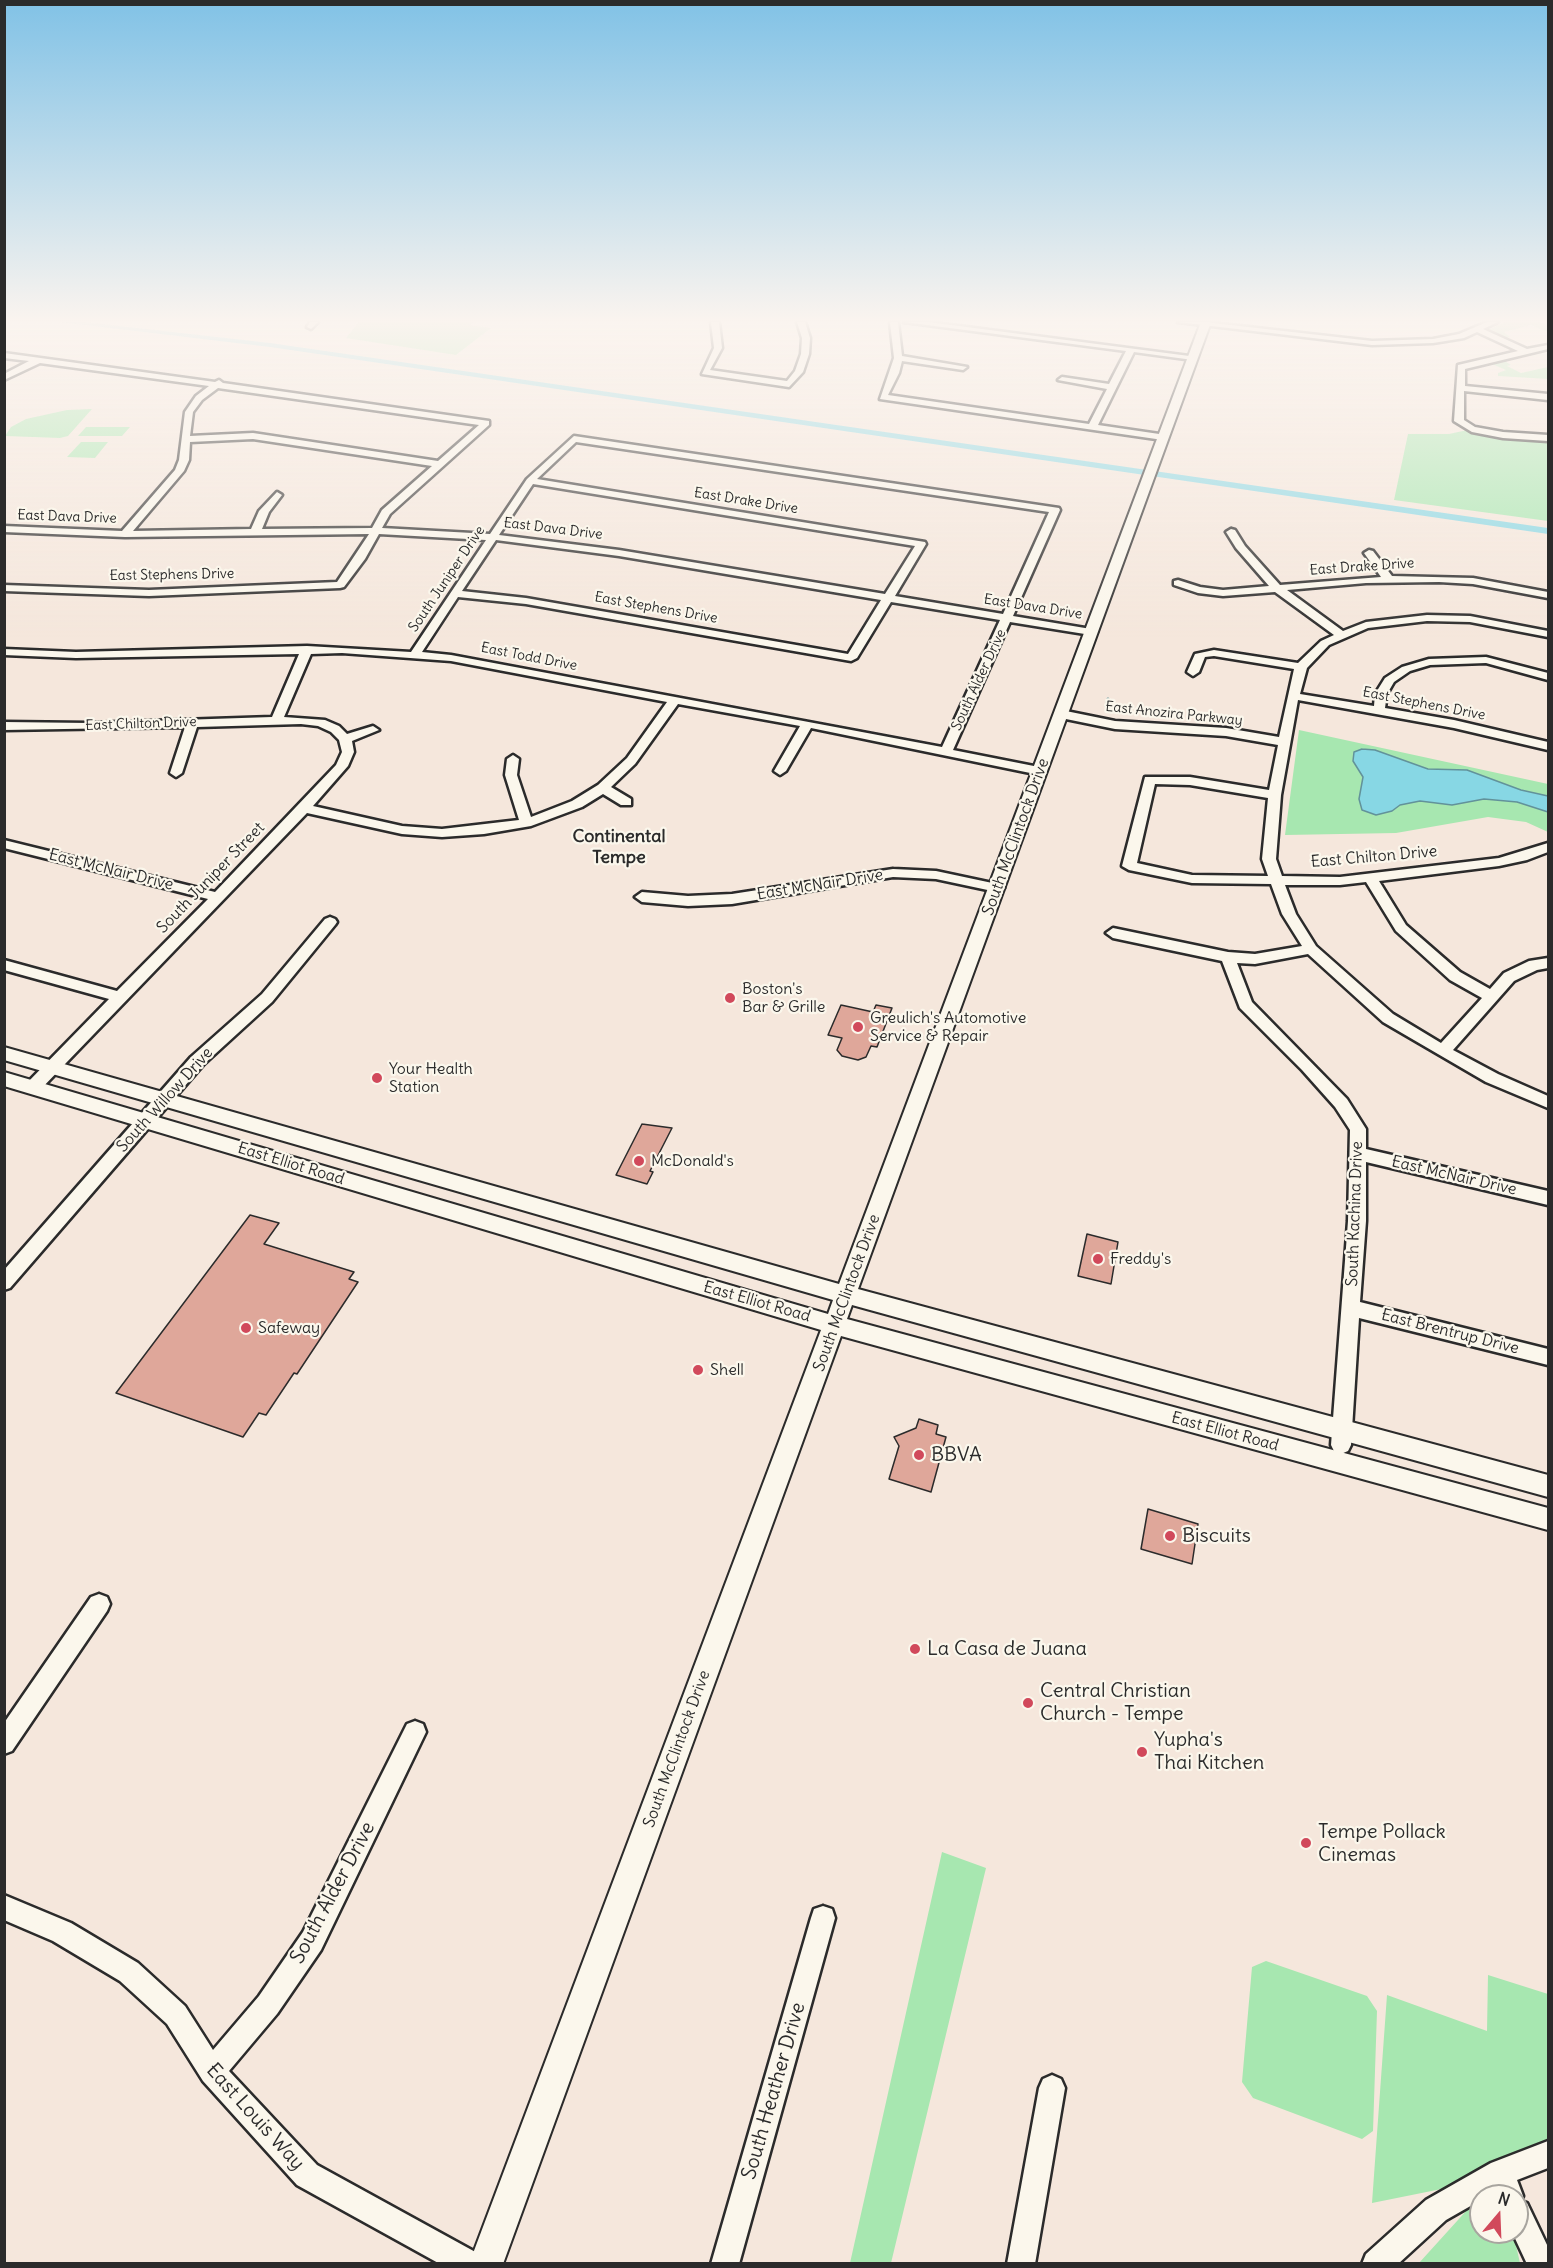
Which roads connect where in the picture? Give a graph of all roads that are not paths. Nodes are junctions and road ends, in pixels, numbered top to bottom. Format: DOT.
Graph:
graph roads {
  1 [pos="187,428"];
  2 [pos="480,428"];
  3 [pos="1098,428"];
  4 [pos="1166,428"];
  5 [pos="1470,428"];
  6 [pos="1163,437"];
  7 [pos="1548,438"];
  8 [pos="185,439"];
  9 [pos="438,464"];
  10 [pos="530,481"];
  11 [pos="277,495"];
  12 [pos="1055,510"];
  13 [pos="4,529"];
  14 [pos="375,531"];
  15 [pos="1231,532"];
  16 [pos="255,533"];
  17 [pos="125,534"];
  18 [pos="493,537"];
  19 [pos="1369,553"];
  20 [pos="1388,579"];
  21 [pos="1178,583"];
  22 [pos="4,588"];
  23 [pos="1278,589"];
  24 [pos="456,594"];
  25 [pos="1548,595"];
  26 [pos="888,598"];
  27 [pos="1007,618"];
  28 [pos="1092,632"];
  29 [pos="1340,634"];
  30 [pos="1548,634"];
  31 [pos="307,649"];
  32 [pos="4,652"];
  33 [pos="415,654"];
  34 [pos="1301,666"];
  35 [pos="1193,672"];
  36 [pos="1548,676"];
  37 [pos="1293,696"];
  38 [pos="674,700"];
  39 [pos="1063,710"];
  40 [pos="1380,711"];
  41 [pos="277,719"];
  42 [pos="193,722"];
  43 [pos="807,724"];
  44 [pos="4,726"];
  45 [pos="373,730"];
  46 [pos="1284,737"];
  47 [pos="345,739"];
  48 [pos="1548,746"];
  49 [pos="946,752"];
  50 [pos="513,759"];
  51 [pos="780,771"];
  52 [pos="1040,771"];
  53 [pos="176,773"];
  54 [pos="603,788"];
  55 [pos="1275,795"];
  56 [pos="626,802"];
  57 [pos="304,808"];
  58 [pos="526,823"];
  59 [pos="4,844"];
  60 [pos="1548,847"];
  61 [pos="1370,878"];
  62 [pos="1276,882"];
  63 [pos="997,888"];
  64 [pos="218,897"];
  65 [pos="642,897"];
  66 [pos="330,922"];
  67 [pos="1113,933"];
  68 [pos="1311,949"];
  69 [pos="1228,957"];
  70 [pos="1548,963"];
  71 [pos="4,965"];
  72 [pos="1490,996"];
  73 [pos="121,997"];
  74 [pos="1443,1051"];
  75 [pos="4,1053"];
  76 [pos="53,1067"];
  77 [pos="4,1079"];
  78 [pos="33,1087"];
  79 [pos="163,1100"];
  80 [pos="1548,1102"];
  81 [pos="146,1120"];
  82 [pos="1359,1154"];
  83 [pos="421,1174"];
  84 [pos="1548,1198"];
  85 [pos="425,1204"];
  86 [pos="4,1283"];
  87 [pos="847,1294"];
  88 [pos="1352,1308"];
  89 [pos="835,1325"];
  90 [pos="1548,1357"];
  91 [pos="1342,1438"];
  92 [pos="1548,1486"];
  93 [pos="1548,1519"];
  94 [pos="99,1604"];
  95 [pos="415,1732"];
  96 [pos="4,1743"];
  97 [pos="4,1907"];
  98 [pos="824,1918"];
  99 [pos="212,2072"];
  100 [pos="1052,2088"];
  101 [pos="1548,2155"];
  102 [pos="1505,2184"];
  103 [pos="1469,2198"];
  104 [pos="1529,2237"];
  105 [pos="469,2264"];
  106 [pos="486,2264"];
  107 [pos="725,2264"];
  108 [pos="1021,2264"];
  109 [pos="1376,2264"];
  110 [pos="1542,2264"];
  1 -- 8 [label="street"];
  2 -- 9 [label="street"];
  3 -- 6 [label="street"];
  4 -- 6 [label="main road, South McClintock Drive"];
  5 -- 7 [label="street"];
  6 -- 28 [label="main road, South McClintock Drive"];
  8 -- 9 [label="street"];
  8 -- 17 [label="street"];
  9 -- 14 [label="street"];
  10 -- 12 [label="street, South Juniper Drive"];
  10 -- 18 [label="street, South Juniper Drive"];
  10 -- 26 [label="street, East Drake Drive"];
  11 -- 16 [label="street"];
  12 -- 27 [label="street, South Alder Drive"];
  13 -- 17 [label="street, East Dava Drive"];
  14 -- 16 [label="street, East Dava Drive"];
  14 -- 18 [label="street, East Dava Drive"];
  14 -- 22 [label="street, East Stephens Drive"];
  15 -- 23 [label="street"];
  16 -- 17 [label="street, East Dava Drive"];
  18 -- 24 [label="street, South Juniper Drive"];
  18 -- 26 [label="street, East Dava Drive"];
  19 -- 20 [label="street"];
  20 -- 23 [label="street, East Drake Drive"];
  20 -- 25 [label="street, East Drake Drive"];
  21 -- 23 [label="street, East Drake Drive"];
  23 -- 29 [label="street"];
  24 -- 26 [label="street, East Stephens Drive"];
  24 -- 33 [label="street, South Juniper Drive"];
  26 -- 27 [label="street, East Dava Drive"];
  27 -- 28 [label="street, East Dava Drive"];
  27 -- 49 [label="street, South Alder Drive"];
  28 -- 39 [label="main road, South McClintock Drive"];
  29 -- 30 [label="street"];
  29 -- 34 [label="street"];
  31 -- 32 [label="street, East Todd Drive"];
  31 -- 33 [label="street, East Todd Drive"];
  31 -- 41 [label="street"];
  33 -- 38 [label="street, East Todd Drive"];
  34 -- 35 [label="street"];
  34 -- 37 [label="street"];
  36 -- 40 [label="street"];
  37 -- 40 [label="street, East Stephens Drive"];
  37 -- 46 [label="street"];
  38 -- 43 [label="street, East Todd Drive"];
  38 -- 54 [label="street"];
  39 -- 46 [label="street, East Anozira Parkway"];
  39 -- 52 [label="main road, South McClintock Drive"];
  40 -- 48 [label="street, East Stephens Drive"];
  41 -- 42 [label="street, East Chilton Drive"];
  41 -- 47 [label="street"];
  42 -- 44 [label="street, East Chilton Drive"];
  42 -- 53 [label="street"];
  43 -- 49 [label="street, East Todd Drive"];
  43 -- 51 [label="street"];
  45 -- 47 [label="street"];
  46 -- 55 [label="street"];
  47 -- 57 [label="street, South Juniper Street"];
  49 -- 52 [label="street, East Todd Drive"];
  50 -- 58 [label="street"];
  52 -- 63 [label="main road, South McClintock Drive"];
  54 -- 56 [label="street"];
  54 -- 58 [label="street"];
  55 -- 62 [label="street"];
  55 -- 62 [label="street, East Chilton Drive"];
  57 -- 58 [label="street"];
  57 -- 64 [label="street, South Juniper Street"];
  59 -- 64 [label="street, East McNair Drive"];
  60 -- 61 [label="street, East Chilton Drive"];
  61 -- 62 [label="street, East Chilton Drive"];
  61 -- 72 [label="street"];
  62 -- 68 [label="street"];
  63 -- 65 [label="street, East McNair Drive"];
  63 -- 87 [label="main road, South McClintock Drive"];
  64 -- 73 [label="street, South Juniper Street"];
  66 -- 79 [label="street, South Willow Drive"];
  67 -- 69 [label="street"];
  68 -- 69 [label="street"];
  68 -- 74 [label="street"];
  69 -- 82 [label="street, South Kachina Drive"];
  70 -- 72 [label="street"];
  71 -- 73 [label="street"];
  72 -- 74 [label="street"];
  73 -- 76 [label="street, South Juniper Street"];
  74 -- 80 [label="street"];
  75 -- 76 [label="main road, East Elliot Road"];
  76 -- 78 [label="street, South Juniper Street"];
  76 -- 79 [label="main road, East Elliot Road"];
  77 -- 78 [label="main road, East Elliot Road"];
  78 -- 81 [label="main road, East Elliot Road"];
  79 -- 81 [label="street, South Willow Drive"];
  79 -- 83 [label="main road, East Elliot Road"];
  81 -- 85 [label="main road, East Elliot Road"];
  81 -- 86 [label="street, South Willow Drive"];
  82 -- 84 [label="street, East McNair Drive"];
  82 -- 88 [label="street, South Kachina Drive"];
  83 -- 85 [label="main road"];
  83 -- 87 [label="main road, East Elliot Road"];
  85 -- 89 [label="main road, East Elliot Road"];
  87 -- 89 [label="main road, South McClintock Drive"];
  87 -- 91 [label="main road, East Elliot Road"];
  88 -- 90 [label="street, East Brentrup Drive"];
  88 -- 91 [label="street, South Kachina Drive"];
  89 -- 93 [label="main road, East Elliot Road"];
  89 -- 106 [label="main road, South McClintock Drive"];
  91 -- 92 [label="main road, East Elliot Road"];
  94 -- 96 [label="street"];
  95 -- 99 [label="street, South Alder Drive"];
  97 -- 99 [label="street, East Louis Way"];
  98 -- 107 [label="street, South Heather Drive"];
  99 -- 105 [label="street, East Louis Way"];
  100 -- 108 [label="street"];
  101 -- 102 [label="street"];
  103 -- 109 [label="street"];
  104 -- 110 [label="street"];
}
